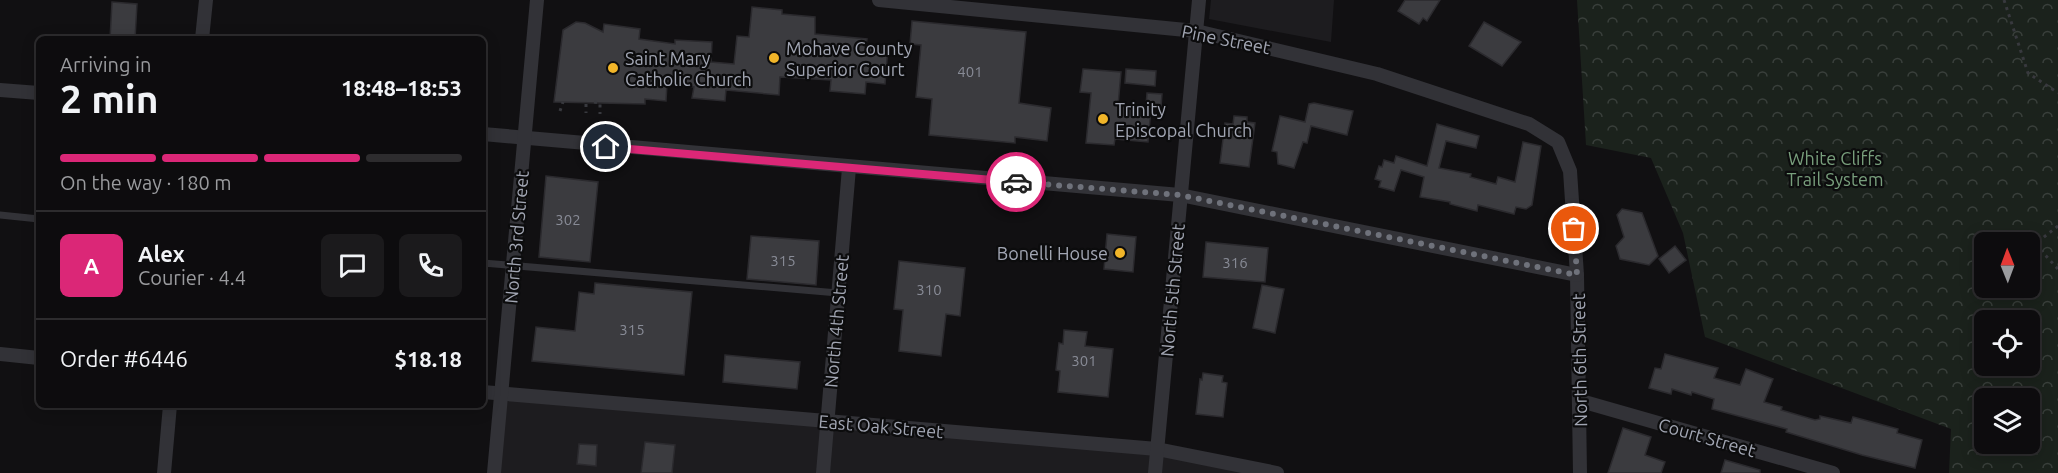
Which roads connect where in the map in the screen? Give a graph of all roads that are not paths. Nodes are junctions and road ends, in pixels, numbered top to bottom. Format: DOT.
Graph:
graph roads {
  1 [pos="206,0"];
  2 [pos="537,0"];
  3 [pos="879,0"];
  4 [pos="1199,0"];
  5 [pos="1196,31"];
  6 [pos="202,36"];
  7 [pos="0,90"];
  8 [pos="36,93"];
  9 [pos="486,134"];
  10 [pos="525,138"];
  11 [pos="1558,142"];
  12 [pos="849,168"];
  13 [pos="1180,195"];
  14 [pos="0,215"];
  15 [pos="36,219"];
  16 [pos="486,263"];
  17 [pos="513,266"];
  18 [pos="1577,275"];
  19 [pos="838,293"];
  20 [pos="0,354"];
  21 [pos="36,358"];
  22 [pos="486,392"];
  23 [pos="501,394"];
  24 [pos="1581,400"];
  25 [pos="170,408"];
  26 [pos="827,422"];
  27 [pos="1157,449"];
  28 [pos="164,473"];
  29 [pos="494,473"];
  30 [pos="823,473"];
  31 [pos="1155,473"];
  32 [pos="1277,473"];
  33 [pos="1580,473"];
  34 [pos="1833,473"];
  1 -- 6 [label="street"];
  2 -- 10 [label="street, North 3rd Street"];
  3 -- 5 [label="street, Pine Street"];
  4 -- 5 [label="street, North 5th Street"];
  5 -- 11 [label="street, Pine Street"];
  5 -- 13 [label="street, North 5th Street"];
  7 -- 8 [label="street"];
  9 -- 10 [label="street"];
  10 -- 12 [label="street"];
  10 -- 17 [label="street, North 3rd Street"];
  11 -- 18 [label="street, North 6th Street"];
  12 -- 13 [label="street"];
  12 -- 19 [label="street, North 4th Street"];
  13 -- 18 [label="street"];
  13 -- 27 [label="street, North 5th Street"];
  14 -- 15 [label="lane"];
  16 -- 17 [label="lane"];
  17 -- 19 [label="lane"];
  17 -- 23 [label="street, North 3rd Street"];
  18 -- 24 [label="street, North 6th Street"];
  19 -- 26 [label="street, North 4th Street"];
  20 -- 21 [label="street"];
  22 -- 23 [label="street, East Oak Street"];
  23 -- 26 [label="street, East Oak Street"];
  23 -- 29 [label="street, North 3rd Street"];
  24 -- 33 [label="street, North 6th Street"];
  24 -- 34 [label="street, Court Street"];
  25 -- 28 [label="street"];
  26 -- 27 [label="street, East Oak Street"];
  26 -- 30 [label="street, North 4th Street"];
  27 -- 31 [label="street, North 5th Street"];
  27 -- 32 [label="street, East Oak Street"];
}
